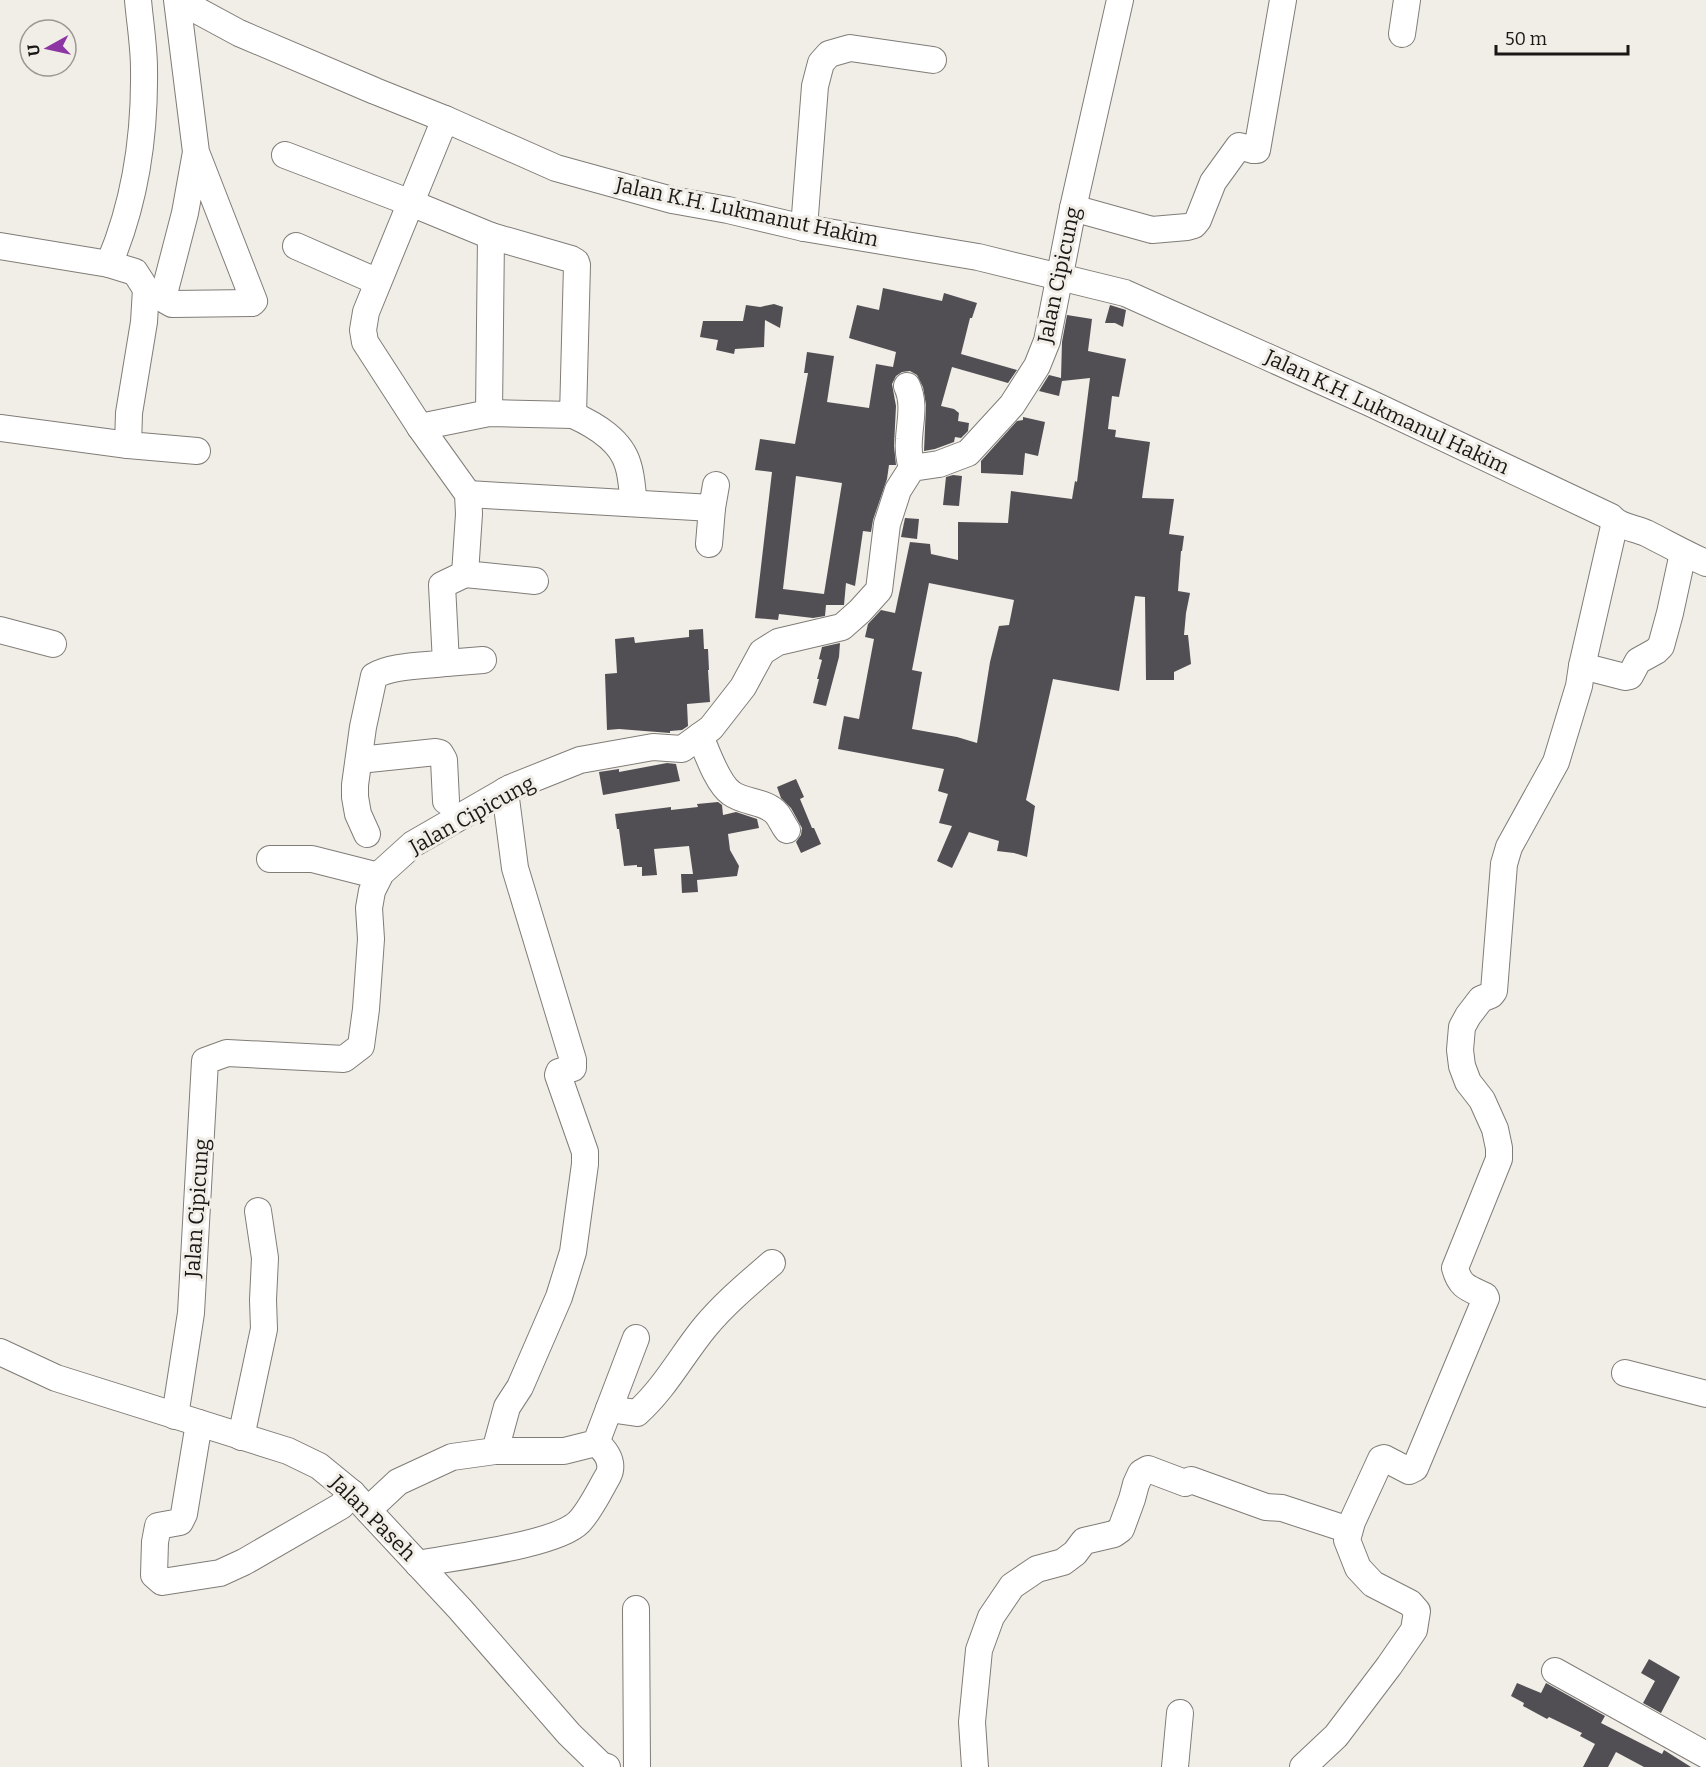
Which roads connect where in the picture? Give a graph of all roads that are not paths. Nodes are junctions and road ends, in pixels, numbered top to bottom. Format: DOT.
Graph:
graph roads {
  1 [pos="138,0"];
  2 [pos="177,0"];
  3 [pos="1120,0"];
  4 [pos="1283,0"];
  5 [pos="1407,0"];
  6 [pos="1402,34"];
  7 [pos="933,60"];
  8 [pos="446,119"];
  9 [pos="196,152"];
  10 [pos="285,155"];
  11 [pos="411,203"];
  12 [pos="1073,208"];
  13 [pos="185,213"];
  14 [pos="221,213"];
  15 [pos="804,228"];
  16 [pos="491,236"];
  17 [pos="0,246"];
  18 [pos="296,246"];
  19 [pos="109,264"];
  20 [pos="1060,278"];
  21 [pos="378,282"];
  22 [pos="907,386"];
  23 [pos="489,413"];
  24 [pos="573,415"];
  25 [pos="420,427"];
  26 [pos="0,428"];
  27 [pos="128,445"];
  28 [pos="197,451"];
  29 [pos="912,468"];
  30 [pos="468,494"];
  31 [pos="634,503"];
  32 [pos="1615,522"];
  33 [pos="709,544"];
  34 [pos="1694,558"];
  35 [pos="465,574"];
  36 [pos="535,580"];
  37 [pos="0,630"];
  38 [pos="53,644"];
  39 [pos="483,660"];
  40 [pos="446,663"];
  41 [pos="1581,676"];
  42 [pos="700,736"];
  43 [pos="359,760"];
  44 [pos="505,791"];
  45 [pos="446,801"];
  46 [pos="786,830"];
  47 [pos="367,834"];
  48 [pos="270,859"];
  49 [pos="385,870"];
  50 [pos="258,1211"];
  51 [pos="772,1263"];
  52 [pos="636,1338"];
  53 [pos="0,1352"];
  54 [pos="1625,1373"];
  55 [pos="1706,1394"];
  56 [pos="609,1409"];
  57 [pos="187,1420"];
  58 [pos="241,1437"];
  59 [pos="596,1443"];
  60 [pos="495,1450"];
  61 [pos="360,1501"];
  62 [pos="1349,1530"];
  63 [pos="418,1564"];
  64 [pos="636,1609"];
  65 [pos="1555,1671"];
  66 [pos="1180,1713"];
  67 [pos="1706,1755"];
  68 [pos="607,1767"];
  69 [pos="637,1767"];
  70 [pos="975,1767"];
  71 [pos="1175,1767"];
  72 [pos="1304,1767"];
  1 -- 19 [label="street"];
  2 -- 8 [label="street, Jalan K.H. Lukmanut Hakim"];
  2 -- 9 [label="street"];
  3 -- 12 [label="street, Jalan Cipicung"];
  4 -- 12 [label="street"];
  5 -- 6 [label="street"];
  7 -- 15 [label="street"];
  8 -- 11 [label="street"];
  8 -- 15 [label="street, Jalan K.H. Lukmanut Hakim"];
  9 -- 13 [label="street"];
  9 -- 14 [label="street"];
  10 -- 11 [label="street"];
  11 -- 16 [label="street"];
  11 -- 21 [label="street"];
  12 -- 20 [label="street, Jalan Cipicung"];
  13 -- 14 [label="street"];
  13 -- 14 [label="street"];
  15 -- 20 [label="street, Jalan K.H. Lukmanut Hakim"];
  16 -- 23 [label="street"];
  16 -- 24 [label="street"];
  17 -- 19 [label="street"];
  18 -- 21 [label="street"];
  19 -- 27 [label="street"];
  20 -- 29 [label="street, Jalan Cipicung"];
  20 -- 32 [label="street, Jalan K.H. Lukmanul Hakim"];
  21 -- 25 [label="street"];
  22 -- 29 [label="street"];
  23 -- 24 [label="street"];
  23 -- 25 [label="street"];
  24 -- 31 [label="street"];
  25 -- 30 [label="street"];
  26 -- 27 [label="street"];
  27 -- 28 [label="street"];
  29 -- 42 [label="street, Jalan Cipicung"];
  30 -- 31 [label="street"];
  30 -- 35 [label="street"];
  31 -- 33 [label="street"];
  32 -- 34 [label="street, Jalan K.H. Lukmanul Hakim"];
  32 -- 41 [label="street"];
  34 -- 41 [label="street"];
  35 -- 36 [label="street"];
  35 -- 40 [label="street"];
  37 -- 38 [label="street"];
  39 -- 40 [label="street"];
  40 -- 43 [label="street"];
  41 -- 62 [label="street"];
  42 -- 44 [label="street, Jalan Cipicung"];
  42 -- 46 [label="street"];
  43 -- 45 [label="street"];
  43 -- 47 [label="street"];
  44 -- 49 [label="street, Jalan Cipicung"];
  44 -- 60 [label="street"];
  48 -- 49 [label="street"];
  49 -- 57 [label="street, Jalan Cipicung"];
  50 -- 58 [label="street"];
  51 -- 56 [label="street"];
  52 -- 56 [label="street"];
  53 -- 57 [label="street, Jalan Paseh"];
  54 -- 55 [label="street"];
  56 -- 59 [label="street"];
  57 -- 58 [label="street, Jalan Paseh"];
  57 -- 61 [label="street"];
  58 -- 61 [label="street, Jalan Paseh"];
  59 -- 60 [label="street"];
  59 -- 63 [label="street"];
  60 -- 61 [label="street"];
  61 -- 63 [label="street, Jalan Paseh"];
  62 -- 70 [label="street"];
  62 -- 72 [label="street"];
  63 -- 68 [label="street, Jalan Paseh"];
  64 -- 69 [label="street"];
  65 -- 67 [label="street"];
  66 -- 71 [label="street"];
}
